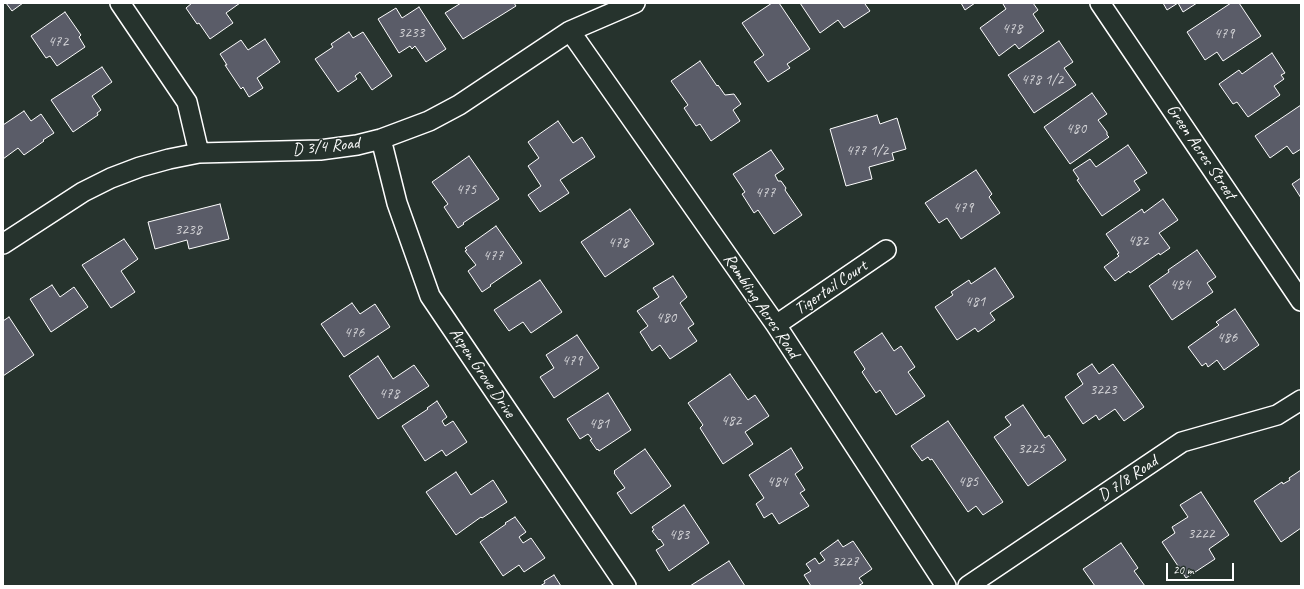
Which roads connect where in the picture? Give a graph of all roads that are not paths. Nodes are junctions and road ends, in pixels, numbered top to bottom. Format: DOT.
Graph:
graph roads {
  1 [pos="120,3"];
  2 [pos="635,3"];
  3 [pos="1100,3"];
  4 [pos="570,31"];
  5 [pos="381,139"];
  6 [pos="199,153"];
  7 [pos="3,244"];
  8 [pos="886,250"];
  9 [pos="1301,301"];
  10 [pos="776,325"];
  11 [pos="1301,400"];
  12 [pos="626,586"];
  13 [pos="946,586"];
  14 [pos="968,586"];
  1 -- 6 [label="street"];
  2 -- 4 [label="street, D 3/4 Road"];
  3 -- 9 [label="street, Green Acres Street"];
  4 -- 5 [label="street, D 3/4 Road"];
  4 -- 10 [label="street, Rambling Acres Road"];
  5 -- 6 [label="street, D 3/4 Road"];
  5 -- 12 [label="street, Aspen Grove Drive"];
  6 -- 7 [label="street, D 3/4 Road"];
  8 -- 10 [label="street, Tigertail Court"];
  10 -- 13 [label="street, Rambling Acres Road"];
  11 -- 14 [label="street, D 7/8 Road"];
}
